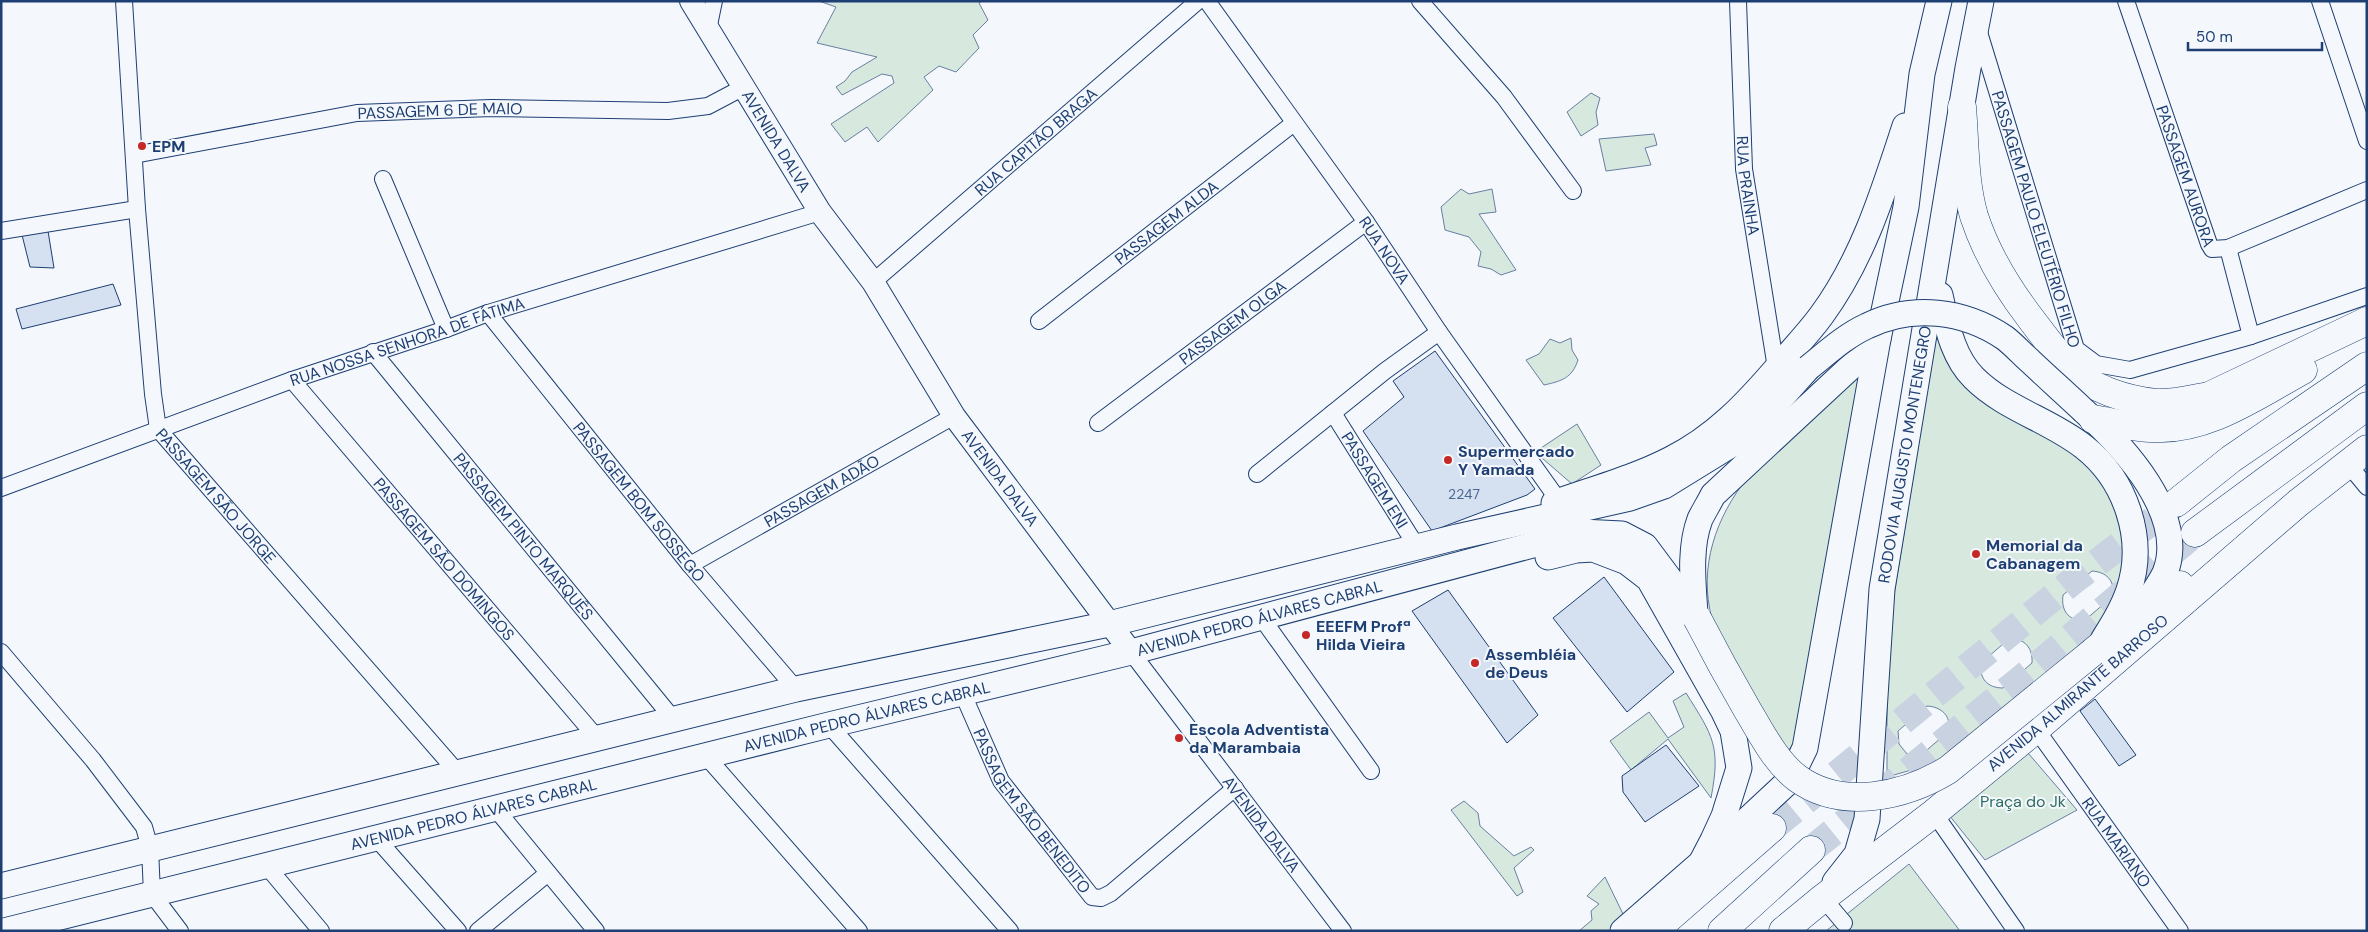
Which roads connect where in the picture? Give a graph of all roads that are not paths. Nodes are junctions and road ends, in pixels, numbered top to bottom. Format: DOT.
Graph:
graph roads {
  1 [pos="124,1"];
  2 [pos="691,1"];
  3 [pos="714,1"];
  4 [pos="1198,1"];
  5 [pos="1207,1"];
  6 [pos="1420,1"];
  7 [pos="1738,1"];
  8 [pos="1939,1"];
  9 [pos="2126,1"];
  10 [pos="2320,1"];
  11 [pos="1979,12"];
  12 [pos="708,30"];
  13 [pos="1922,74"];
  14 [pos="744,88"];
  15 [pos="1962,107"];
  16 [pos="1294,123"];
  17 [pos="2367,141"];
  18 [pos="134,154"];
  19 [pos="383,179"];
  20 [pos="2367,190"];
  21 [pos="1573,191"];
  22 [pos="137,210"];
  23 [pos="820,212"];
  24 [pos="1366,222"];
  25 [pos="1,231"];
  26 [pos="2228,248"];
  27 [pos="1936,261"];
  28 [pos="873,282"];
  29 [pos="2367,296"];
  30 [pos="488,313"];
  31 [pos="2367,320"];
  32 [pos="1039,322"];
  33 [pos="446,329"];
  34 [pos="1439,332"];
  35 [pos="2367,333"];
  36 [pos="2251,336"];
  37 [pos="1878,339"];
  38 [pos="373,352"];
  39 [pos="2367,366"];
  40 [pos="1776,368"];
  41 [pos="292,380"];
  42 [pos="2367,406"];
  43 [pos="1333,413"];
  44 [pos="2088,415"];
  45 [pos="954,416"];
  46 [pos="1098,423"];
  47 [pos="158,429"];
  48 [pos="1750,433"];
  49 [pos="2358,456"];
  50 [pos="1257,474"];
  51 [pos="2367,487"];
  52 [pos="1,488"];
  53 [pos="1559,501"];
  54 [pos="2176,503"];
  55 [pos="2298,503"];
  56 [pos="2196,533"];
  57 [pos="1457,537"];
  58 [pos="1417,548"];
  59 [pos="690,565"];
  60 [pos="1369,590"];
  61 [pos="2141,612"];
  62 [pos="1696,615"];
  63 [pos="1262,617"];
  64 [pos="1109,624"];
  65 [pos="2095,651"];
  66 [pos="1,652"];
  67 [pos="1131,652"];
  68 [pos="796,689"];
  69 [pos="962,692"];
  70 [pos="674,720"];
  71 [pos="829,725"];
  72 [pos="2036,729"];
  73 [pos="597,738"];
  74 [pos="705,756"];
  75 [pos="1371,771"];
  76 [pos="458,773"];
  77 [pos="1235,788"];
  78 [pos="495,808"];
  79 [pos="1934,813"];
  80 [pos="1772,828"];
  81 [pos="376,838"];
  82 [pos="150,848"];
  83 [pos="1811,850"];
  84 [pos="1701,863"];
  85 [pos="265,864"];
  86 [pos="548,873"];
  87 [pos="1,886"];
  88 [pos="152,894"];
  89 [pos="1823,898"];
  90 [pos="1844,923"];
  91 [pos="38,927"];
  92 [pos="4,931"];
  93 [pos="180,931"];
  94 [pos="321,931"];
  95 [pos="458,931"];
  96 [pos="478,931"];
  97 [pos="596,931"];
  98 [pos="859,931"];
  99 [pos="1010,931"];
  100 [pos="1343,931"];
  101 [pos="1623,931"];
  102 [pos="1654,931"];
  103 [pos="1722,931"];
  104 [pos="1783,931"];
  105 [pos="2016,931"];
  106 [pos="2180,931"];
  1 -- 18 [label="street, PASSAGEM SÃO JORGE"];
  2 -- 12 [label="street, AVENIDA DALVA"];
  3 -- 12 [label="street"];
  4 -- 28 [label="street, RUA CAPITÃO BRAGA"];
  5 -- 16 [label="street, RUA NOVA"];
  6 -- 21 [label="street"];
  7 -- 40 [label="street, RUA PRAINHA"];
  8 -- 13 [label="main road"];
  9 -- 26 [label="street, PASSAGEM AURORA"];
  10 -- 17 [label="street"];
  11 -- 15 [label="main road, RODOVIA AUGUSTO MONTENEGRO"];
  11 -- 36 [label="street, PASSAGEM PAULO ELEUTÉRIO FILHO"];
  12 -- 14 [label="street, AVENIDA DALVA"];
  13 -- 37 [label="main road"];
  13 -- 40 [label="main road"];
  14 -- 18 [label="street, PASSAGEM 6 DE MAIO"];
  14 -- 23 [label="street, AVENIDA DALVA"];
  15 -- 27 [label="main road, RODOVIA AUGUSTO MONTENEGRO"];
  15 -- 31 [label="highway"];
  16 -- 24 [label="street, RUA NOVA"];
  16 -- 32 [label="street, PASSAGEM ALDA"];
  18 -- 22 [label="street, PASSAGEM SÃO JORGE"];
  19 -- 33 [label="street"];
  20 -- 26 [label="street"];
  22 -- 25 [label="street"];
  22 -- 47 [label="street, PASSAGEM SÃO JORGE"];
  23 -- 28 [label="street, AVENIDA DALVA"];
  23 -- 30 [label="street, RUA NOSSA SENHORA DE FÁTIMA"];
  24 -- 34 [label="street, RUA NOVA"];
  24 -- 46 [label="street, PASSAGEM OLGA"];
  26 -- 36 [label="street, PASSAGEM AURORA"];
  27 -- 65 [label="main road"];
  27 -- 89 [label="main road, RODOVIA AUGUSTO MONTENEGRO"];
  28 -- 45 [label="street, AVENIDA DALVA"];
  29 -- 36 [label="street, PASSAGEM PAULO ELEUTÉRIO FILHO"];
  30 -- 33 [label="street, RUA NOSSA SENHORA DE FÁTIMA"];
  30 -- 59 [label="street, PASSAGEM BOM SOSSEGO"];
  33 -- 38 [label="street, RUA NOSSA SENHORA DE FÁTIMA"];
  34 -- 43 [label="street, PASSAGEM ENI"];
  34 -- 53 [label="street, RUA NOVA"];
  35 -- 44 [label="highway"];
  37 -- 62 [label="main road"];
  37 -- 84 [label="main road"];
  38 -- 41 [label="street, RUA NOSSA SENHORA DE FÁTIMA"];
  38 -- 70 [label="street, PASSAGEM PINTO MARQUÊS"];
  39 -- 54 [label="highway"];
  40 -- 53 [label="main road"];
  41 -- 47 [label="street, RUA NOSSA SENHORA DE FÁTIMA"];
  41 -- 73 [label="street, PASSAGEM SÃO DOMINGOS"];
  42 -- 56 [label="highway"];
  43 -- 50 [label="street, PASSAGEM ENI"];
  43 -- 58 [label="street, PASSAGEM ENI"];
  44 -- 48 [label="main road, bridge"];
  44 -- 61 [label="main road"];
  45 -- 59 [label="street, PASSAGEM ADÃO"];
  45 -- 64 [label="street, AVENIDA DALVA"];
  47 -- 52 [label="street, RUA NOSSA SENHORA DE FÁTIMA"];
  47 -- 76 [label="street, PASSAGEM SÃO JORGE"];
  48 -- 57 [label="main road"];
  48 -- 62 [label="main road"];
  49 -- 51 [label="street"];
  49 -- 55 [label="highway, AVENIDA ALMIRANTE BARROSO"];
  53 -- 57 [label="main road"];
  55 -- 61 [label="highway"];
  55 -- 72 [label="highway, AVENIDA ALMIRANTE BARROSO"];
  57 -- 58 [label="main road, AVENIDA PEDRO ÁLVARES CABRAL"];
  58 -- 64 [label="main road, AVENIDA PEDRO ÁLVARES CABRAL"];
  59 -- 68 [label="street, PASSAGEM BOM SOSSEGO"];
  60 -- 62 [label="main road, AVENIDA PEDRO ÁLVARES CABRAL"];
  60 -- 63 [label="main road, AVENIDA PEDRO ÁLVARES CABRAL"];
  60 -- 84 [label="main road"];
  61 -- 65 [label="highway"];
  62 -- 65 [label="highway, bridge"];
  63 -- 67 [label="main road, AVENIDA PEDRO ÁLVARES CABRAL"];
  63 -- 75 [label="street"];
  64 -- 67 [label="street, AVENIDA DALVA"];
  64 -- 68 [label="main road, AVENIDA PEDRO ÁLVARES CABRAL"];
  66 -- 82 [label="street"];
  67 -- 69 [label="main road, AVENIDA PEDRO ÁLVARES CABRAL"];
  67 -- 77 [label="street, AVENIDA DALVA"];
  68 -- 70 [label="main road, AVENIDA PEDRO ÁLVARES CABRAL"];
  69 -- 71 [label="main road, AVENIDA PEDRO ÁLVARES CABRAL"];
  69 -- 77 [label="street, PASSAGEM SÃO BENEDITO"];
  70 -- 73 [label="main road, AVENIDA PEDRO ÁLVARES CABRAL"];
  71 -- 74 [label="main road, AVENIDA PEDRO ÁLVARES CABRAL"];
  71 -- 99 [label="street"];
  72 -- 79 [label="highway, AVENIDA ALMIRANTE BARROSO"];
  72 -- 106 [label="street, RUA MARIANO"];
  73 -- 76 [label="main road, AVENIDA PEDRO ÁLVARES CABRAL"];
  74 -- 78 [label="main road, AVENIDA PEDRO ÁLVARES CABRAL"];
  74 -- 98 [label="street"];
  76 -- 82 [label="main road, AVENIDA PEDRO ÁLVARES CABRAL"];
  77 -- 100 [label="street, AVENIDA DALVA"];
  78 -- 81 [label="main road, AVENIDA PEDRO ÁLVARES CABRAL"];
  78 -- 86 [label="street"];
  79 -- 89 [label="highway, AVENIDA ALMIRANTE BARROSO"];
  79 -- 105 [label="street"];
  80 -- 102 [label="highway"];
  81 -- 85 [label="main road, AVENIDA PEDRO ÁLVARES CABRAL"];
  81 -- 95 [label="street"];
  82 -- 87 [label="main road, AVENIDA PEDRO ÁLVARES CABRAL"];
  82 -- 88 [label="street"];
  83 -- 103 [label="highway"];
  84 -- 101 [label="main road"];
  85 -- 88 [label="main road, AVENIDA PEDRO ÁLVARES CABRAL"];
  85 -- 94 [label="street"];
  86 -- 96 [label="street"];
  86 -- 97 [label="street"];
  88 -- 91 [label="main road, AVENIDA PEDRO ÁLVARES CABRAL"];
  88 -- 93 [label="street"];
  89 -- 90 [label="street"];
  89 -- 104 [label="highway, AVENIDA ALMIRANTE BARROSO"];
  91 -- 92 [label="main road, AVENIDA PEDRO ÁLVARES CABRAL"];
}
